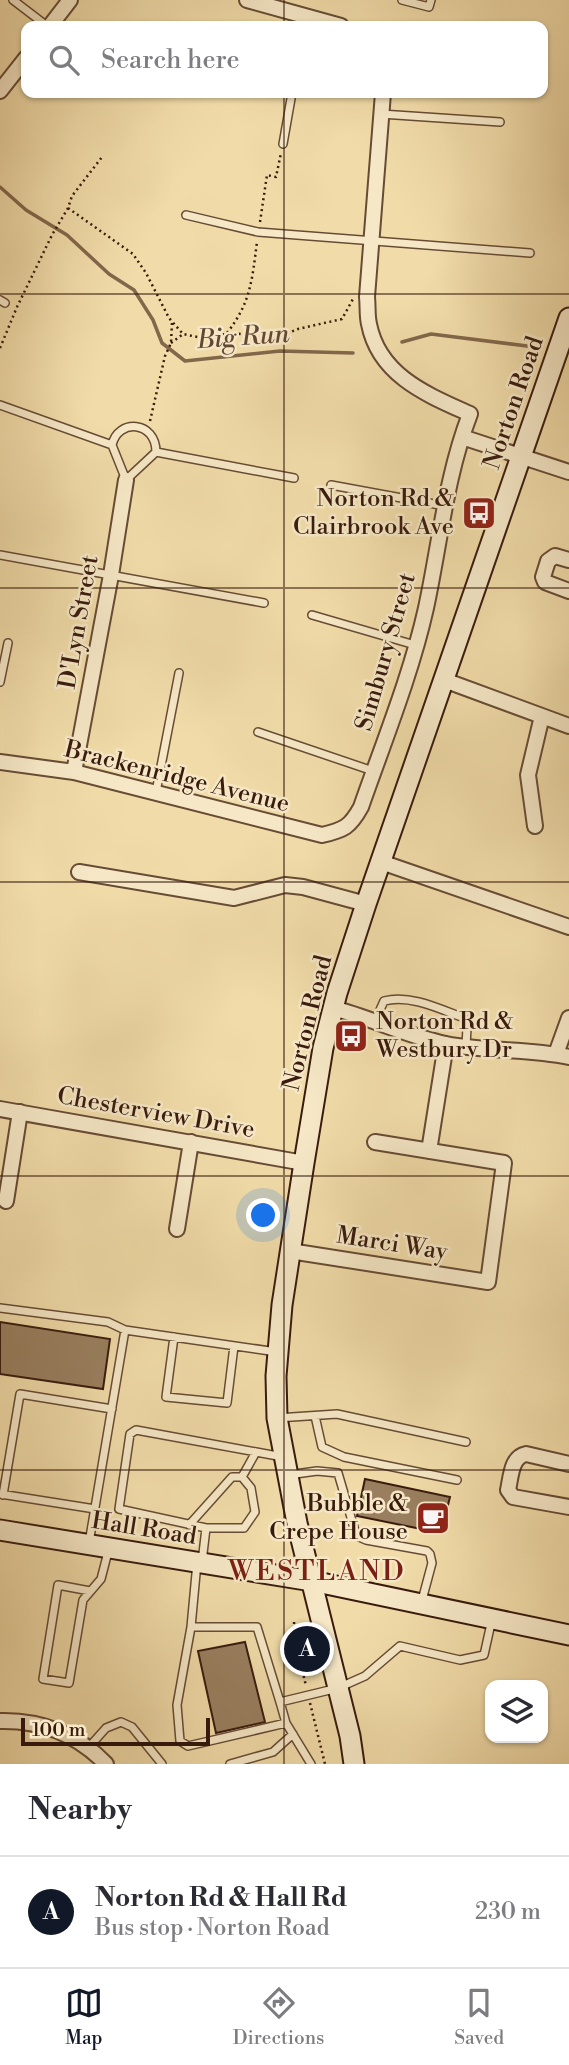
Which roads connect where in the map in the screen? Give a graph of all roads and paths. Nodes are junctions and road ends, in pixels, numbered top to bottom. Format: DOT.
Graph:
graph roads {
  1 [pos="13,0"];
  2 [pos="71,0"];
  3 [pos="247,0"];
  4 [pos="402,0"];
  5 [pos="431,0"];
  6 [pos="42,21"];
  7 [pos="53,21"];
  8 [pos="303,21"];
  9 [pos="21,65"];
  10 [pos="0,92"];
  11 [pos="291,98"];
  12 [pos="383,98"];
  13 [pos="382,114"];
  14 [pos="500,122"];
  15 [pos="283,144"];
  16 [pos="102,157"];
  17 [pos="68,208"];
  18 [pos="187,215"];
  19 [pos="258,232"];
  20 [pos="372,239"];
  21 [pos="530,253"];
  22 [pos="367,297"];
  23 [pos="569,318"];
  24 [pos="172,323"];
  25 [pos="227,333"];
  26 [pos="183,334"];
  27 [pos="171,343"];
  28 [pos="0,348"];
  29 [pos="0,405"];
  30 [pos="148,431"];
  31 [pos="461,437"];
  32 [pos="112,445"];
  33 [pos="156,452"];
  34 [pos="521,455"];
  35 [pos="569,471"];
  36 [pos="294,478"];
  37 [pos="126,480"];
  38 [pos="331,485"];
  39 [pos="446,506"];
  40 [pos="0,555"];
  41 [pos="569,560"];
  42 [pos="111,575"];
  43 [pos="569,591"];
  44 [pos="264,603"];
  45 [pos="312,615"];
  46 [pos="8,643"];
  47 [pos="415,645"];
  48 [pos="179,673"];
  49 [pos="444,680"];
  50 [pos="0,682"];
  51 [pos="542,716"];
  52 [pos="569,726"];
  53 [pos="258,732"];
  54 [pos="0,762"];
  55 [pos="373,771"];
  56 [pos="74,772"];
  57 [pos="156,793"];
  58 [pos="536,826"];
  59 [pos="342,830"];
  60 [pos="381,862"];
  61 [pos="79,872"];
  62 [pos="366,904"];
  63 [pos="569,927"];
  64 [pos="333,1008"];
  65 [pos="569,1018"];
  66 [pos="376,1021"];
  67 [pos="446,1044"];
  68 [pos="466,1047"];
  69 [pos="563,1055"];
  70 [pos="0,1109"];
  71 [pos="20,1112"];
  72 [pos="191,1142"];
  73 [pos="376,1142"];
  74 [pos="429,1151"];
  75 [pos="304,1163"];
  76 [pos="6,1201"];
  77 [pos="177,1229"];
  78 [pos="290,1251"];
  79 [pos="0,1308"];
  80 [pos="125,1330"];
  81 [pos="174,1337"];
  82 [pos="234,1346"];
  83 [pos="278,1352"];
  84 [pos="112,1409"];
  85 [pos="315,1416"];
  86 [pos="277,1418"];
  87 [pos="466,1442"];
  88 [pos="256,1452"];
  89 [pos="569,1464"];
  90 [pos="285,1466"];
  91 [pos="242,1478"];
  92 [pos="457,1480"];
  93 [pos="2,1495"];
  94 [pos="569,1507"];
  95 [pos="95,1509"];
  96 [pos="189,1525"];
  97 [pos="206,1528"];
  98 [pos="0,1530"];
  99 [pos="89,1544"];
  100 [pos="110,1548"];
  101 [pos="199,1562"];
  102 [pos="312,1581"];
  103 [pos="90,1591"];
  104 [pos="421,1604"];
  105 [pos="492,1619"];
  106 [pos="191,1627"];
  107 [pos="569,1635"];
  108 [pos="338,1688"];
  109 [pos="280,1702"];
  110 [pos="0,1721"];
  111 [pos="286,1723"];
  112 [pos="293,1734"];
  113 [pos="89,1747"];
  114 [pos="106,1764"];
  115 [pos="162,1764"];
  116 [pos="230,1764"];
  117 [pos="311,1764"];
  118 [pos="354,1764"];
  1 -- 6 [label="lane"];
  2 -- 7 [label="street"];
  3 -- 8 [label="street"];
  4 -- 5 [label="lane"];
  9 -- 10 [label="street"];
  11 -- 15 [label="lane"];
  12 -- 13 [label="street"];
  13 -- 14 [label="lane"];
  13 -- 20 [label="street"];
  15 -- 19 [label="path"];
  16 -- 17 [label="path"];
  17 -- 24 [label="path"];
  17 -- 28 [label="path"];
  18 -- 19 [label="lane"];
  19 -- 20 [label="lane"];
  19 -- 25 [label="path"];
  20 -- 21 [label="lane"];
  20 -- 22 [label="street"];
  22 -- 25 [label="path"];
  22 -- 31 [label="street, Simbury Street"];
  23 -- 34 [label="main road, Norton Road"];
  24 -- 26 [label="path"];
  24 -- 27 [label="path"];
  25 -- 26 [label="path"];
  26 -- 27 [label="path"];
  27 -- 30 [label="path"];
  29 -- 32 [label="lane"];
  30 -- 32 [label="lane"];
  30 -- 33 [label="lane"];
  31 -- 34 [label="street"];
  31 -- 39 [label="street, Simbury Street"];
  32 -- 37 [label="lane"];
  33 -- 36 [label="lane"];
  33 -- 37 [label="lane"];
  34 -- 35 [label="street"];
  34 -- 49 [label="main road, Norton Road"];
  37 -- 42 [label="street, D'Lyn Street"];
  38 -- 39 [label="lane"];
  39 -- 47 [label="street, Simbury Street"];
  40 -- 42 [label="lane"];
  41 -- 43 [label="street"];
  42 -- 44 [label="lane"];
  42 -- 56 [label="street, D'Lyn Street"];
  45 -- 47 [label="lane"];
  46 -- 50 [label="lane"];
  47 -- 55 [label="street, Simbury Street"];
  48 -- 57 [label="lane"];
  49 -- 51 [label="street"];
  49 -- 60 [label="main road, Norton Road"];
  51 -- 52 [label="street"];
  51 -- 58 [label="street"];
  53 -- 55 [label="lane"];
  54 -- 56 [label="street, Brackenridge Avenue"];
  55 -- 59 [label="street, Simbury Street"];
  56 -- 57 [label="street, Brackenridge Avenue"];
  57 -- 59 [label="street, Brackenridge Avenue"];
  60 -- 62 [label="main road, Norton Road"];
  60 -- 63 [label="street"];
  61 -- 62 [label="street"];
  62 -- 64 [label="main road, Norton Road"];
  64 -- 66 [label="street"];
  64 -- 75 [label="main road, Norton Road"];
  65 -- 69 [label="street"];
  66 -- 67 [label="street"];
  66 -- 68 [label="lane"];
  67 -- 68 [label="street"];
  67 -- 74 [label="street"];
  68 -- 69 [label="street"];
  70 -- 71 [label="street, Chesterview Drive"];
  71 -- 72 [label="street, Chesterview Drive"];
  71 -- 76 [label="street"];
  72 -- 75 [label="street, Chesterview Drive"];
  72 -- 77 [label="street"];
  73 -- 74 [label="street"];
  74 -- 78 [label="street, Marci Way"];
  75 -- 78 [label="main road, Norton Road"];
  78 -- 83 [label="main road, Norton Road"];
  79 -- 80 [label="lane"];
  80 -- 81 [label="lane"];
  80 -- 84 [label="lane"];
  81 -- 82 [label="lane"];
  81 -- 82 [label="lane"];
  82 -- 83 [label="lane"];
  83 -- 86 [label="main road, Norton Road"];
  84 -- 93 [label="lane"];
  84 -- 95 [label="lane"];
  85 -- 86 [label="lane"];
  85 -- 87 [label="lane"];
  85 -- 92 [label="lane"];
  86 -- 90 [label="main road, Norton Road"];
  88 -- 90 [label="lane"];
  88 -- 91 [label="lane"];
  88 -- 96 [label="lane"];
  89 -- 94 [label="street"];
  90 -- 102 [label="main road, Norton Road"];
  90 -- 104 [label="lane"];
  91 -- 96 [label="lane"];
  91 -- 97 [label="lane"];
  93 -- 95 [label="lane"];
  95 -- 99 [label="lane"];
  96 -- 97 [label="lane"];
  97 -- 101 [label="lane"];
  98 -- 99 [label="main road, Hall Road"];
  99 -- 100 [label="main road, Hall Road"];
  100 -- 101 [label="main road, Hall Road"];
  100 -- 103 [label="lane"];
  101 -- 102 [label="main road, Hall Road"];
  101 -- 106 [label="lane"];
  102 -- 104 [label="main road, Hall Road"];
  102 -- 108 [label="main road, Norton Road"];
  103 -- 103 [label="lane"];
  104 -- 105 [label="main road, Hall Road"];
  105 -- 107 [label="main road, Hall Road"];
  105 -- 108 [label="lane"];
  106 -- 109 [label="lane"];
  106 -- 111 [label="lane"];
  108 -- 109 [label="lane"];
  108 -- 118 [label="main road, Norton Road"];
  109 -- 111 [label="lane"];
  110 -- 113 [label="street"];
  111 -- 112 [label="lane"];
  112 -- 116 [label="lane"];
  112 -- 117 [label="lane"];
  113 -- 114 [label="street"];
  113 -- 115 [label="lane"];
}
